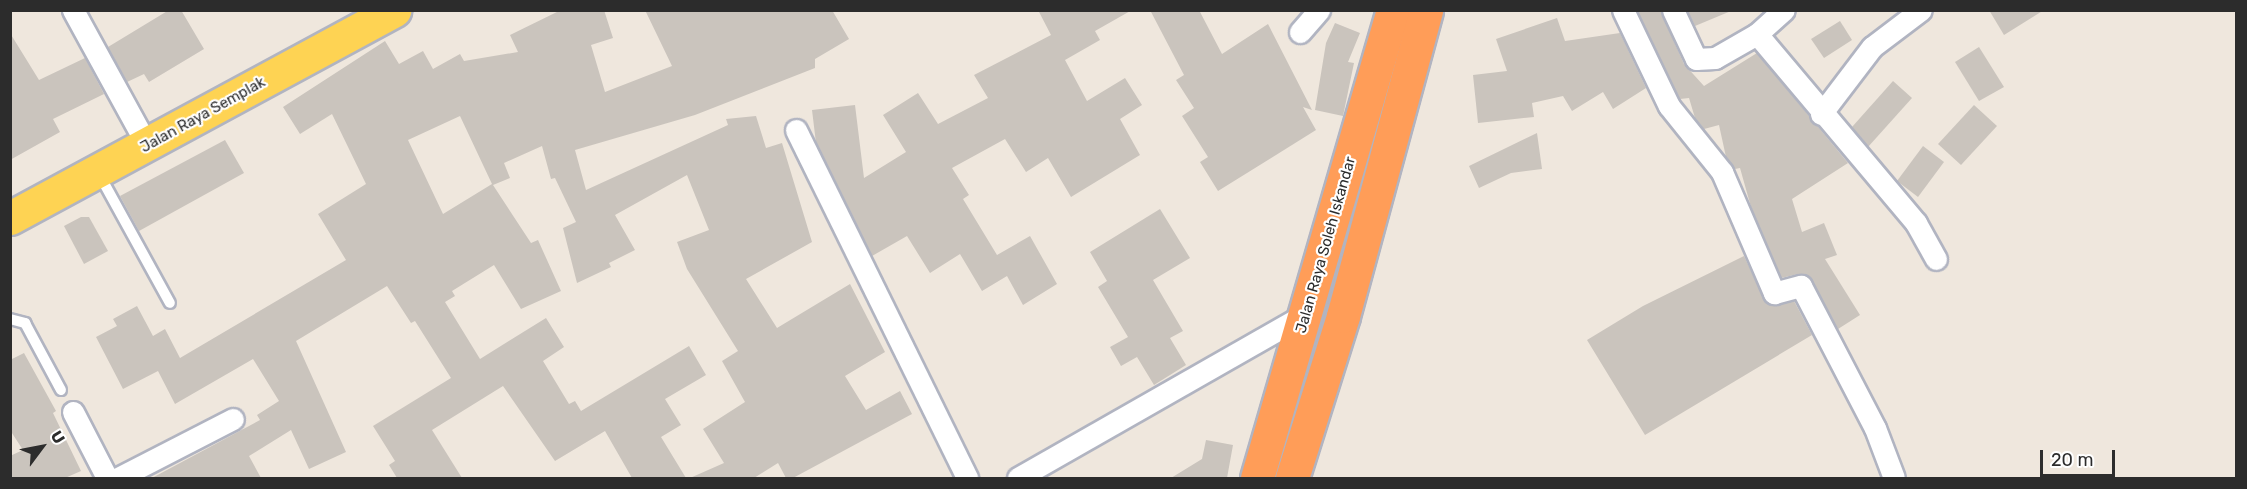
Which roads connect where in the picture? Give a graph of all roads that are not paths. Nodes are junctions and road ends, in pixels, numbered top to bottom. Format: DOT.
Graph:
graph roads {
  1 [pos="73,10"];
  2 [pos="1319,10"];
  3 [pos="1393,10"];
  4 [pos="1426,10"];
  5 [pos="1623,10"];
  6 [pos="1673,10"];
  7 [pos="1784,10"];
  8 [pos="1921,10"];
  9 [pos="376,15"];
  10 [pos="1300,32"];
  11 [pos="1756,34"];
  12 [pos="1821,114"];
  13 [pos="796,130"];
  14 [pos="147,145"];
  15 [pos="98,172"];
  16 [pos="10,218"];
  17 [pos="1326,245"];
  18 [pos="1359,256"];
  19 [pos="1936,260"];
  20 [pos="170,303"];
  21 [pos="1307,313"];
  22 [pos="10,319"];
  23 [pos="61,390"];
  24 [pos="73,412"];
  25 [pos="233,419"];
  26 [pos="107,478"];
  27 [pos="117,478"];
  28 [pos="967,478"];
  29 [pos="1018,478"];
  30 [pos="1257,478"];
  31 [pos="1292,478"];
  32 [pos="1894,478"];
  1 -- 14 [label="street"];
  2 -- 10 [label="street"];
  3 -- 17 [label="highway, Jalan Raya Soleh Iskandar"];
  4 -- 18 [label="highway"];
  5 -- 32 [label="street"];
  6 -- 11 [label="street"];
  7 -- 11 [label="street"];
  8 -- 12 [label="street"];
  9 -- 14 [label="main road, Jalan Raya Semplak"];
  11 -- 12 [label="street"];
  12 -- 19 [label="street"];
  13 -- 28 [label="street"];
  14 -- 15 [label="main road, Jalan Raya Semplak"];
  15 -- 16 [label="main road, Jalan Raya Semplak"];
  15 -- 20 [label="lane"];
  17 -- 18 [label="highway"];
  17 -- 21 [label="highway, Jalan Raya Soleh Iskandar"];
  18 -- 31 [label="highway"];
  21 -- 29 [label="street"];
  21 -- 30 [label="highway, Jalan Raya Soleh Iskandar"];
  22 -- 23 [label="lane"];
  24 -- 26 [label="street"];
  25 -- 27 [label="street"];
}
